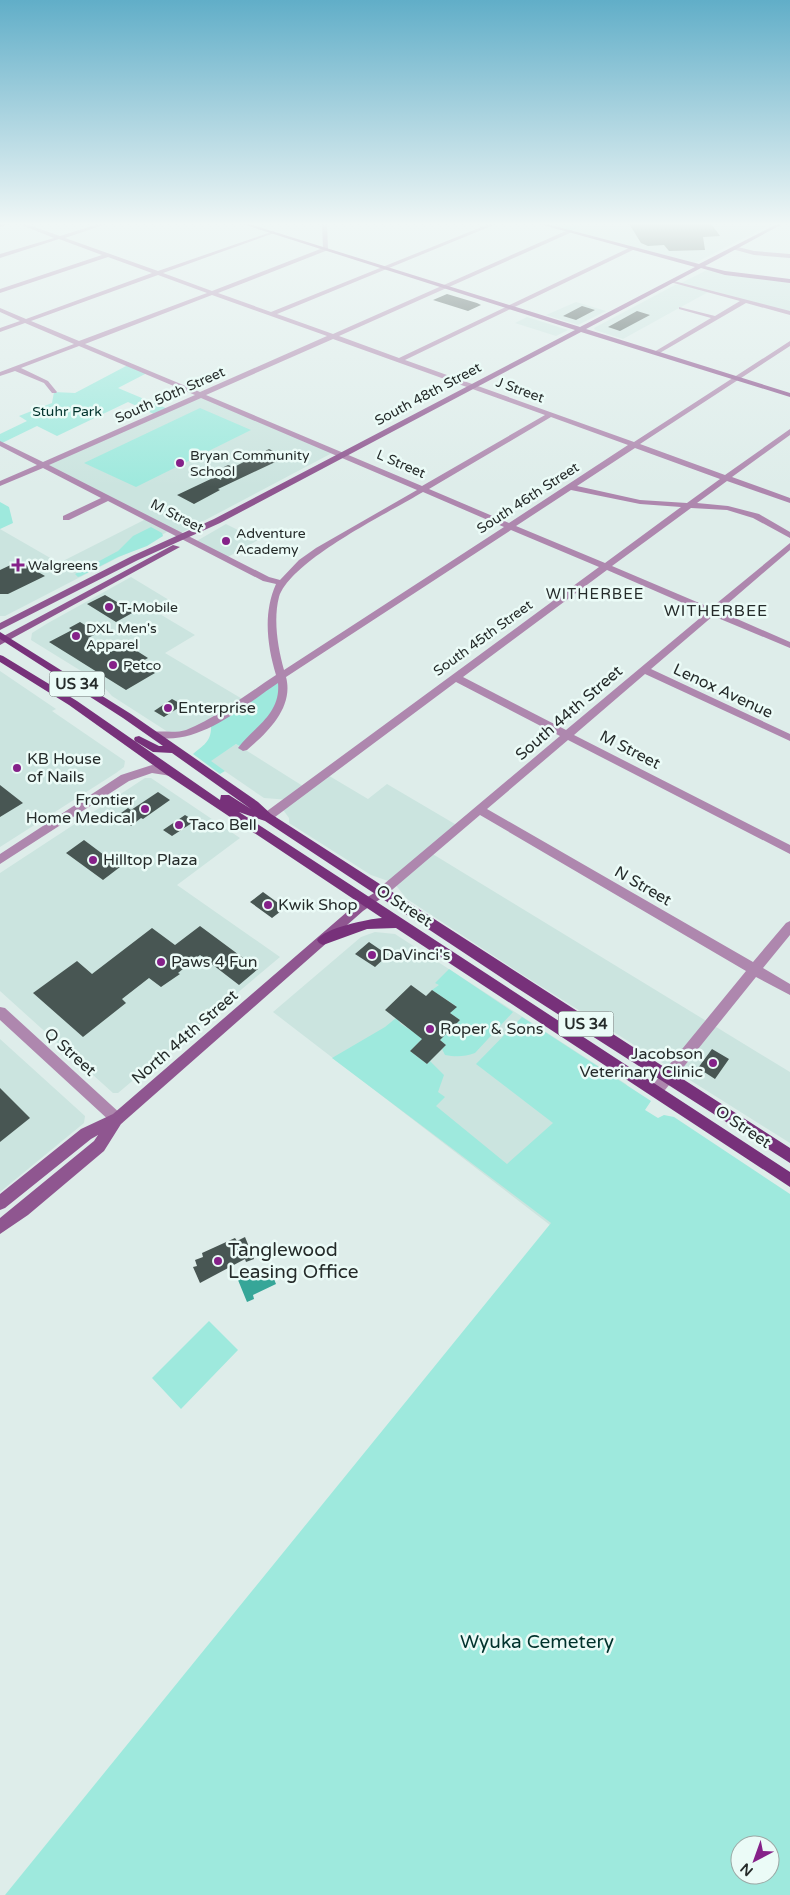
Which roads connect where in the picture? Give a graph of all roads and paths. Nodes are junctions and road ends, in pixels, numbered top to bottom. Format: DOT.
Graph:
graph roads {
  1 [pos="1,310"];
  2 [pos="54,310"];
  3 [pos="167,310"];
  4 [pos="261,310"];
  5 [pos="280,310"];
  6 [pos="391,310"];
  7 [pos="503,310"];
  8 [pos="521,310"];
  9 [pos="616,310"];
  10 [pos="690,310"];
  11 [pos="729,310"];
  12 [pos="271,314"];
  13 [pos="716,318"];
  14 [pos="25,321"];
  15 [pos="581,329"];
  16 [pos="0,330"];
  17 [pos="333,336"];
  18 [pos="790,343"];
  19 [pos="79,344"];
  20 [pos="656,353"];
  21 [pos="400,360"];
  22 [pos="15,368"];
  23 [pos="0,374"];
  24 [pos="737,378"];
  25 [pos="472,386"];
  26 [pos="54,392"];
  27 [pos="200,395"];
  28 [pos="790,395"];
  29 [pos="550,415"];
  30 [pos="790,431"];
  31 [pos="0,443"];
  32 [pos="634,445"];
  33 [pos="342,455"];
  34 [pos="43,465"];
  35 [pos="726,478"];
  36 [pos="0,484"];
  37 [pos="570,487"];
  38 [pos="424,488"];
  39 [pos="108,498"];
  40 [pos="790,501"];
  41 [pos="689,505"];
  42 [pos="66,518"];
  43 [pos="511,525"];
  44 [pos="790,535"];
  45 [pos="186,538"];
  46 [pos="790,546"];
  47 [pos="606,566"];
  48 [pos="282,583"];
  49 [pos="712,611"];
  50 [pos="0,627"];
  51 [pos="2,639"];
  52 [pos="790,645"];
  53 [pos="0,658"];
  54 [pos="644,670"];
  55 [pos="280,676"];
  56 [pos="456,678"];
  57 [pos="97,719"];
  58 [pos="211,722"];
  59 [pos="154,734"];
  60 [pos="567,736"];
  61 [pos="790,738"];
  62 [pos="175,748"];
  63 [pos="243,748"];
  64 [pos="152,758"];
  65 [pos="171,772"];
  66 [pos="126,778"];
  67 [pos="480,810"];
  68 [pos="267,817"];
  69 [pos="790,850"];
  70 [pos="0,860"];
  71 [pos="382,892"];
  72 [pos="367,903"];
  73 [pos="398,923"];
  74 [pos="790,926"];
  75 [pos="323,940"];
  76 [pos="754,969"];
  77 [pos="790,990"];
  78 [pos="0,1012"];
  79 [pos="668,1076"];
  80 [pos="656,1091"];
  81 [pos="117,1119"];
  82 [pos="790,1156"];
  83 [pos="790,1180"];
  84 [pos="0,1203"];
  85 [pos="0,1227"];
  1 -- 14 [label="street, L Street"];
  2 -- 14 [label="street"];
  3 -- 19 [label="street"];
  4 -- 12 [label="street, J Street"];
  5 -- 12 [label="street"];
  6 -- 17 [label="street, South 50th Street"];
  7 -- 21 [label="street"];
  8 -- 15 [label="main road"];
  9 -- 15 [label="main road, South 48th Street"];
  10 -- 13 [label="street"];
  11 -- 13 [label="street"];
  12 -- 17 [label="street, J Street"];
  13 -- 20 [label="street"];
  14 -- 16 [label="street"];
  14 -- 19 [label="street, L Street"];
  15 -- 20 [label="main road"];
  15 -- 25 [label="main road, South 48th Street"];
  17 -- 21 [label="street, J Street"];
  17 -- 27 [label="street, South 50th Street"];
  18 -- 24 [label="street, South 46th Street"];
  19 -- 22 [label="street"];
  19 -- 27 [label="street, L Street"];
  20 -- 24 [label="main road"];
  21 -- 25 [label="street, J Street"];
  22 -- 23 [label="street"];
  22 -- 26 [label="street"];
  24 -- 28 [label="main road"];
  24 -- 32 [label="street, South 46th Street"];
  25 -- 29 [label="street, J Street"];
  25 -- 33 [label="main road, South 48th Street"];
  27 -- 33 [label="street, L Street"];
  27 -- 34 [label="street, South 50th Street"];
  29 -- 32 [label="street, J Street"];
  29 -- 38 [label="street"];
  30 -- 35 [label="street, South 45th Street"];
  31 -- 34 [label="street, M Street"];
  32 -- 35 [label="street, J Street"];
  32 -- 37 [label="street, South 46th Street"];
  33 -- 38 [label="street, L Street"];
  33 -- 45 [label="main road, South 48th Street"];
  34 -- 36 [label="street, South 50th Street"];
  34 -- 39 [label="street, M Street"];
  35 -- 40 [label="street, J Street"];
  35 -- 41 [label="street, South 45th Street"];
  37 -- 41 [label="street"];
  37 -- 43 [label="street, South 46th Street"];
  38 -- 43 [label="street, L Street"];
  38 -- 48 [label="street"];
  39 -- 42 [label="street"];
  39 -- 45 [label="street, M Street"];
  41 -- 44 [label="street"];
  41 -- 47 [label="street, South 45th Street"];
  43 -- 47 [label="street, L Street"];
  43 -- 55 [label="street, South 46th Street"];
  45 -- 48 [label="street, M Street"];
  45 -- 50 [label="main road, South 48th Street"];
  45 -- 51 [label="main road, South 48th Street"];
  46 -- 49 [label="street, South 44th Street"];
  47 -- 49 [label="street, L Street"];
  47 -- 56 [label="street, South 45th Street"];
  48 -- 55 [label="street"];
  49 -- 52 [label="street, L Street"];
  49 -- 54 [label="street, South 44th Street"];
  51 -- 59 [label="main road, O Street / US 34"];
  53 -- 57 [label="main road, O Street / US 34"];
  54 -- 60 [label="street, South 44th Street"];
  54 -- 61 [label="street, Lenox Avenue"];
  55 -- 58 [label="street, South 46th Street"];
  55 -- 63 [label="street"];
  56 -- 60 [label="street, M Street"];
  56 -- 68 [label="street, South 45th Street"];
  57 -- 62 [label="main road"];
  57 -- 64 [label="main road, O Street / US 34"];
  58 -- 59 [label="street, South 46th Street"];
  58 -- 62 [label="street, South 46th Street"];
  59 -- 62 [label="main road, O Street / US 34"];
  60 -- 67 [label="street, South 44th Street"];
  60 -- 69 [label="street, M Street"];
  62 -- 68 [label="main road, O Street / US 34"];
  64 -- 65 [label="main road, O Street / US 34"];
  64 -- 66 [label="street"];
  64 -- 68 [label="main road"];
  65 -- 66 [label="street"];
  65 -- 72 [label="main road, O Street / US 34"];
  66 -- 70 [label="street"];
  67 -- 71 [label="street, South 44th Street"];
  67 -- 76 [label="street, N Street"];
  68 -- 71 [label="main road, O Street / US 34"];
  71 -- 72 [label="main road, South 44th Street"];
  71 -- 79 [label="main road, O Street / US 34"];
  72 -- 73 [label="main road, O Street / US 34"];
  72 -- 75 [label="main road, North 44th Street"];
  73 -- 75 [label="main road"];
  73 -- 80 [label="main road, O Street / US 34"];
  74 -- 76 [label="street"];
  75 -- 81 [label="main road, North 44th Street"];
  76 -- 77 [label="street, N Street"];
  76 -- 79 [label="street"];
  78 -- 81 [label="street, Q Street"];
  79 -- 80 [label="street"];
  79 -- 82 [label="main road, O Street / US 34"];
  80 -- 83 [label="main road, O Street / US 34"];
  81 -- 84 [label="main road, North 44th Street"];
  81 -- 85 [label="main road, North 44th Street"];
}
